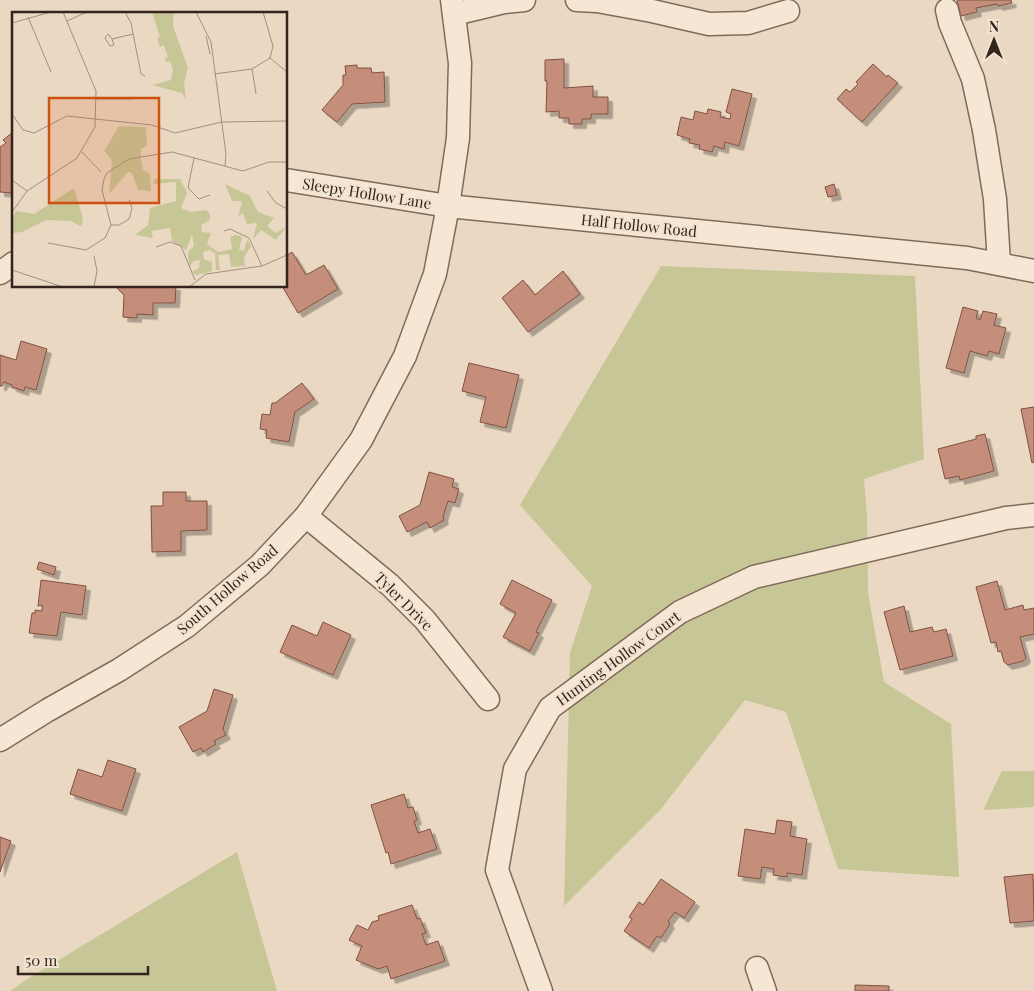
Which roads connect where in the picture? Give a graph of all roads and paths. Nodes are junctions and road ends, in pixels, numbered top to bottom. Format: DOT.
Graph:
graph roads {
  1 [pos="524,0"];
  2 [pos="577,0"];
  3 [pos="453,7"];
  4 [pos="947,10"];
  5 [pos="788,11"];
  6 [pos="288,180"];
  7 [pos="448,206"];
  8 [pos="998,263"];
  9 [pos="12,264"];
  10 [pos="1034,271"];
  11 [pos="0,273"];
  12 [pos="1034,515"];
  13 [pos="306,516"];
  14 [pos="488,699"];
  15 [pos="0,740"];
  16 [pos="757,968"];
  17 [pos="540,991"];
  18 [pos="765,991"];
  1 -- 3 [label="street"];
  2 -- 5 [label="street"];
  3 -- 7 [label="street"];
  4 -- 8 [label="street"];
  6 -- 7 [label="street, Sleepy Hollow Lane"];
  7 -- 8 [label="street, Half Hollow Road"];
  7 -- 13 [label="street, South Hollow Road"];
  8 -- 10 [label="street, Half Hollow Road"];
  9 -- 11 [label="street"];
  12 -- 17 [label="street, Hunting Hollow Court"];
  13 -- 14 [label="street, Tyler Drive"];
  13 -- 15 [label="street, South Hollow Road"];
  16 -- 18 [label="street"];
}
